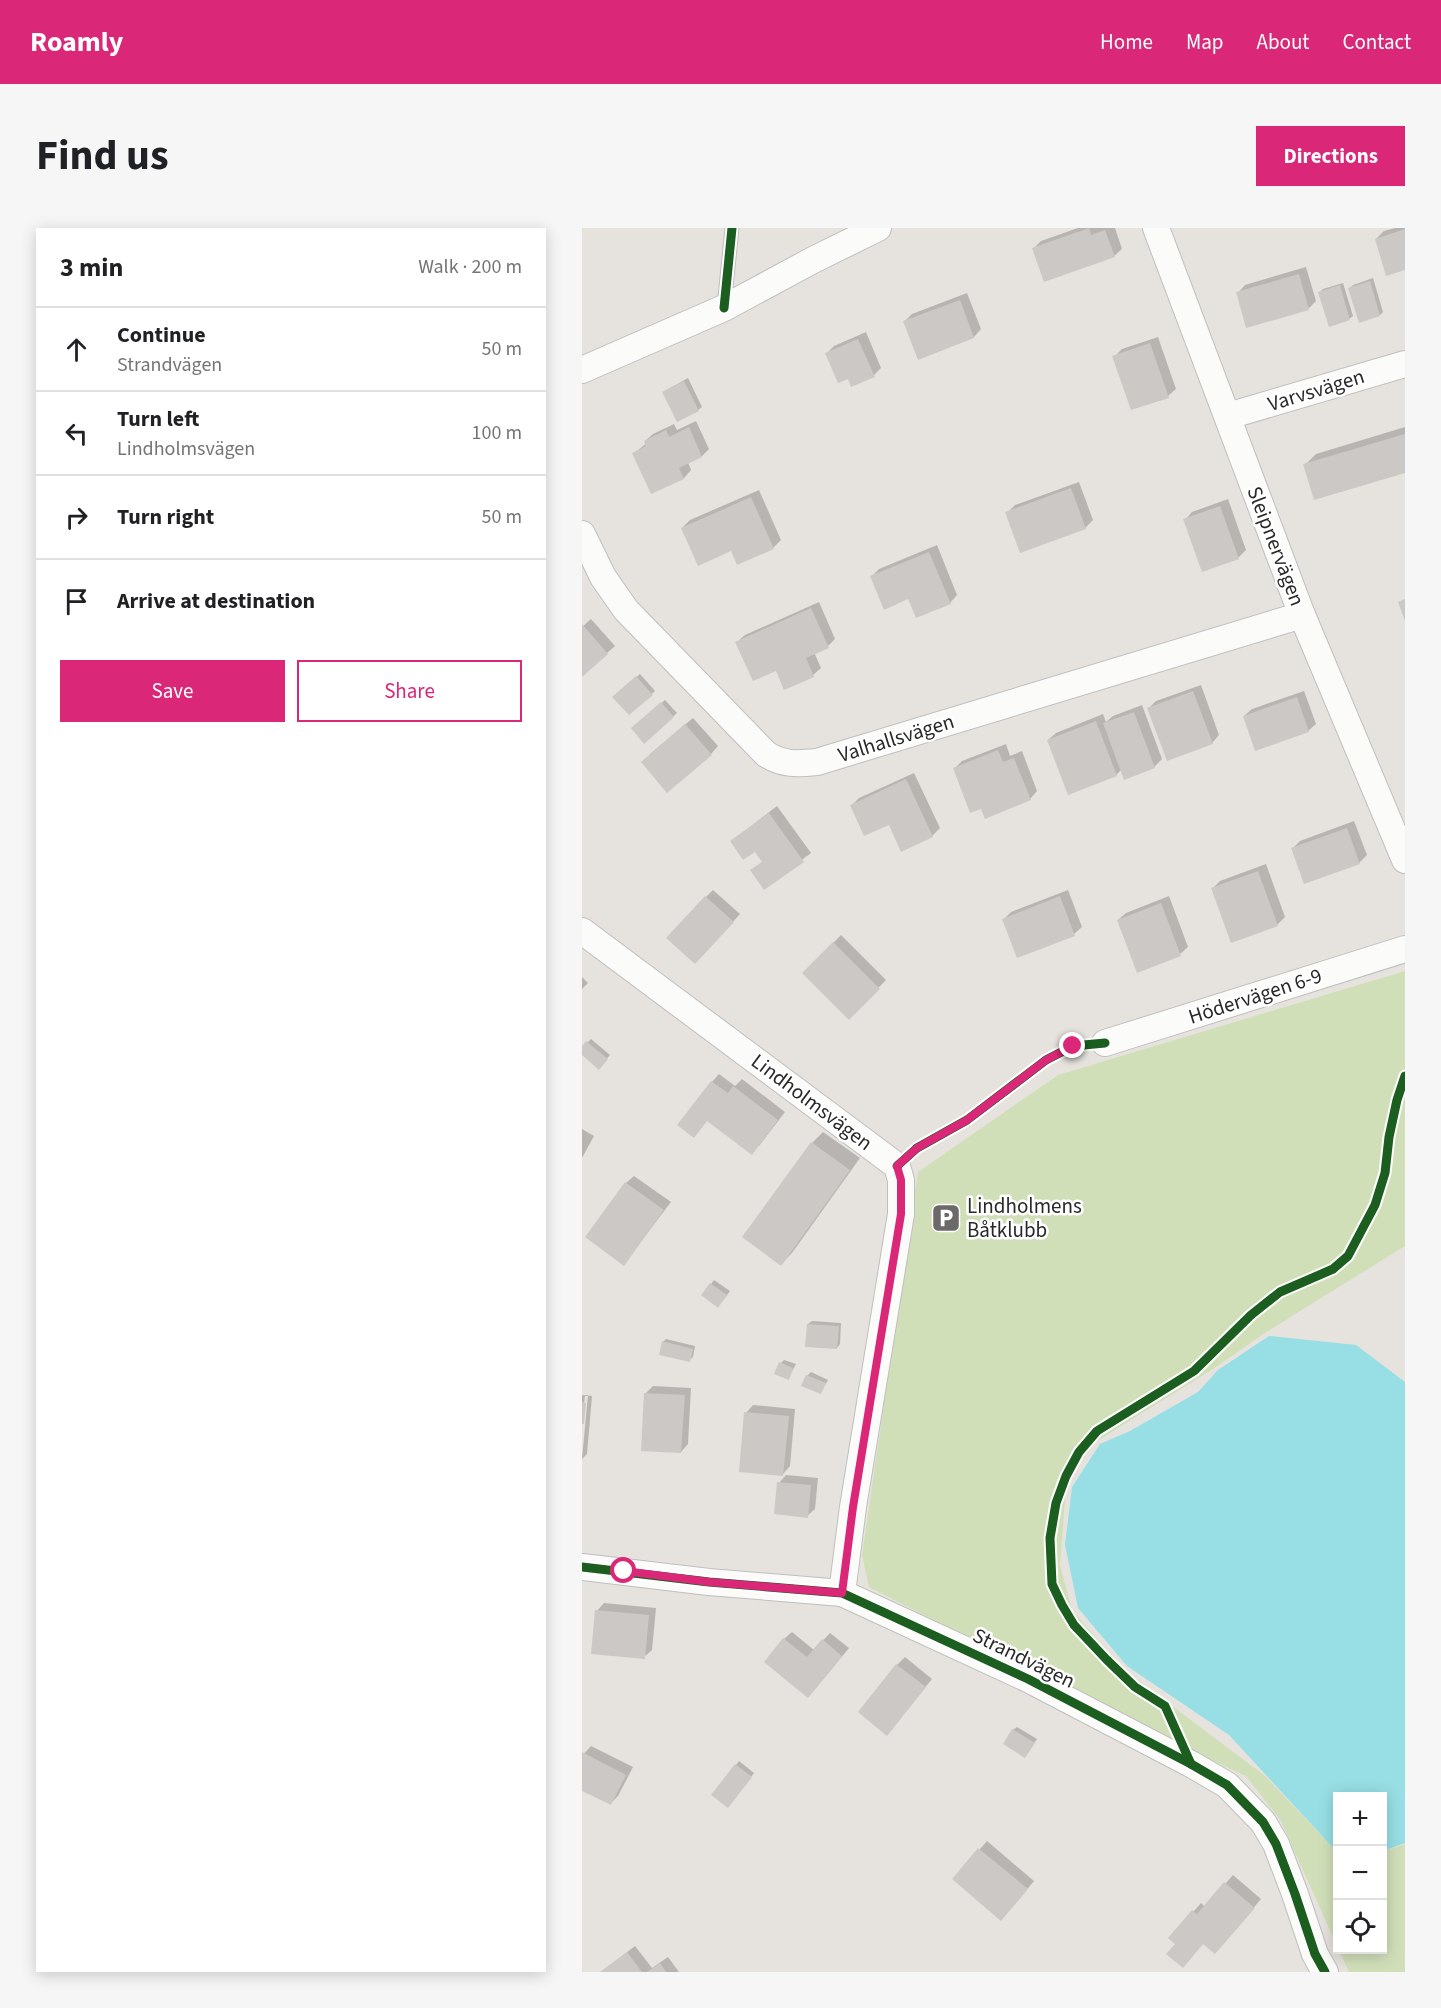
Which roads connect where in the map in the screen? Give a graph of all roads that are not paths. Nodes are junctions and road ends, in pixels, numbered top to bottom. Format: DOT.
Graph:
graph roads {
  1 [pos="732,228"];
  2 [pos="878,228"];
  3 [pos="1156,228"];
  4 [pos="724,308"];
  5 [pos="1405,364"];
  6 [pos="582,370"];
  7 [pos="1227,416"];
  8 [pos="582,534"];
  9 [pos="1302,615"];
  10 [pos="1405,860"];
  11 [pos="582,931"];
  12 [pos="1405,949"];
  13 [pos="1105,1043"];
  14 [pos="582,1567"];
  15 [pos="842,1593"];
  16 [pos="1325,1972"];
  1 -- 4 [label="lane"];
  2 -- 4 [label="street"];
  3 -- 7 [label="street, Sleipnervägen"];
  4 -- 6 [label="street"];
  5 -- 7 [label="street, Varvsvägen"];
  7 -- 9 [label="street, Sleipnervägen"];
  8 -- 9 [label="street, Valhallsvägen"];
  9 -- 10 [label="street, Sleipnervägen"];
  11 -- 15 [label="street, Lindholmsvägen"];
  12 -- 13 [label="street, Hödervägen 6-9"];
  14 -- 15 [label="street, Strandvägen"];
  15 -- 16 [label="street, Strandvägen"];
}
